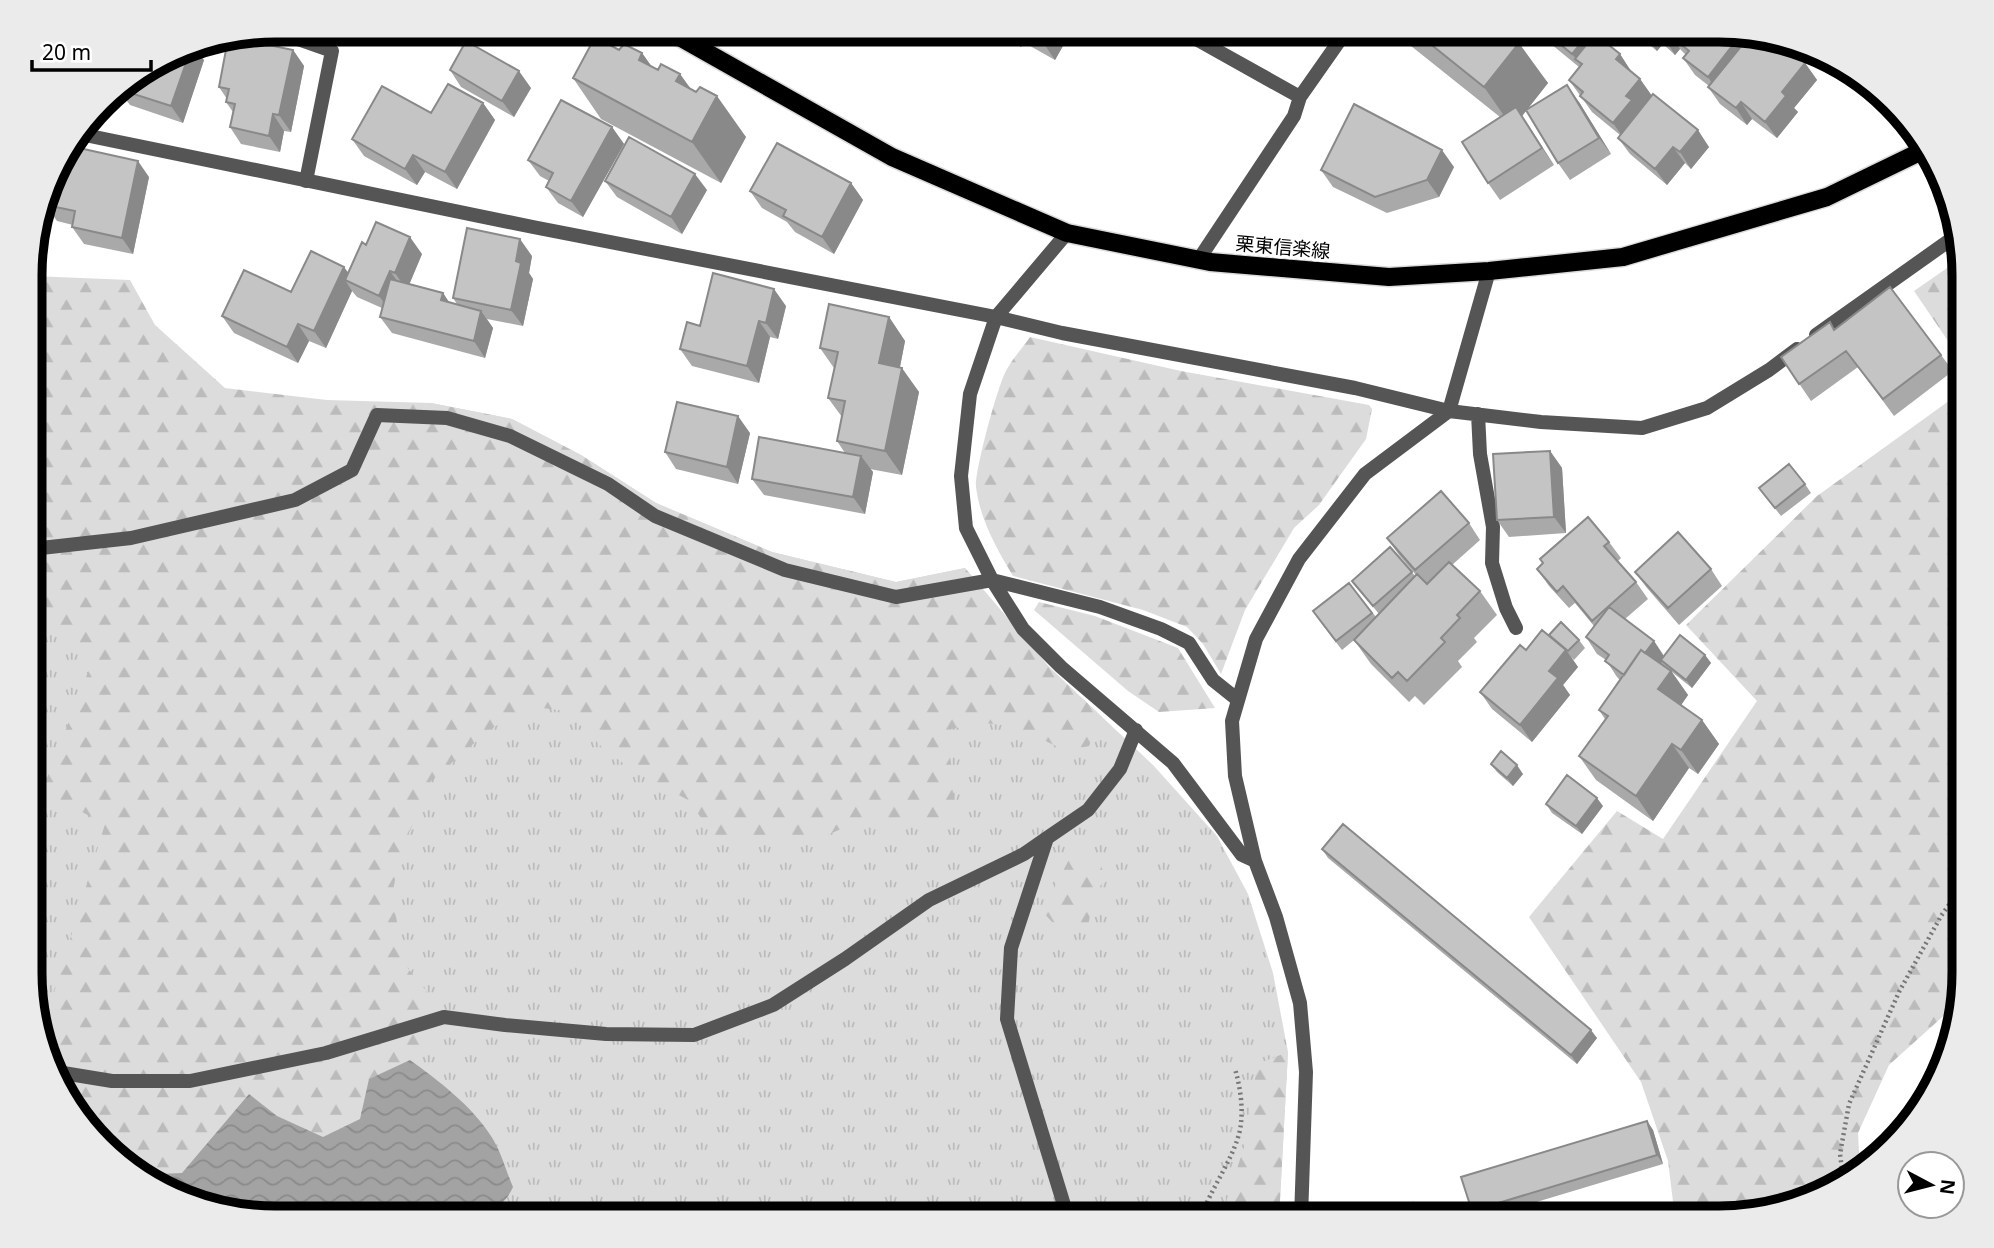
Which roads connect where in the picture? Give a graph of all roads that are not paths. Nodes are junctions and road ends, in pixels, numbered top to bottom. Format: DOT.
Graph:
graph roads {
  1 [pos="306,42"];
  2 [pos="688,42"];
  3 [pos="1201,42"];
  4 [pos="1339,42"];
  5 [pos="1300,97"];
  6 [pos="88,136"];
  7 [pos="1918,153"];
  8 [pos="306,181"];
  9 [pos="1067,233"];
  10 [pos="1949,241"];
  11 [pos="1199,260"];
  12 [pos="1489,271"];
  13 [pos="996,317"];
  14 [pos="1449,411"];
  15 [pos="1478,414"];
  16 [pos="42,548"];
  17 [pos="992,580"];
  18 [pos="1516,628"];
  19 [pos="1238,701"];
  20 [pos="1136,730"];
  21 [pos="1047,838"];
  22 [pos="1255,861"];
  23 [pos="65,1073"];
  24 [pos="1064,1206"];
  25 [pos="1301,1206"];
  1 -- 8 [label="street"];
  2 -- 9 [label="main road, 栗東信楽線"];
  3 -- 5 [label="street"];
  4 -- 5 [label="street"];
  5 -- 11 [label="street"];
  6 -- 8 [label="street"];
  7 -- 12 [label="main road, 栗東信楽線"];
  8 -- 13 [label="street"];
  9 -- 11 [label="main road, 栗東信楽線"];
  9 -- 13 [label="street"];
  10 -- 15 [label="street"];
  11 -- 12 [label="main road, 栗東信楽線"];
  12 -- 14 [label="street"];
  13 -- 14 [label="street"];
  13 -- 17 [label="street"];
  14 -- 15 [label="street"];
  14 -- 19 [label="street"];
  15 -- 18 [label="street"];
  16 -- 17 [label="street"];
  17 -- 19 [label="street"];
  17 -- 20 [label="street"];
  19 -- 22 [label="street"];
  20 -- 21 [label="street"];
  20 -- 22 [label="street"];
  21 -- 23 [label="street"];
  21 -- 24 [label="street"];
  22 -- 25 [label="street"];
}
